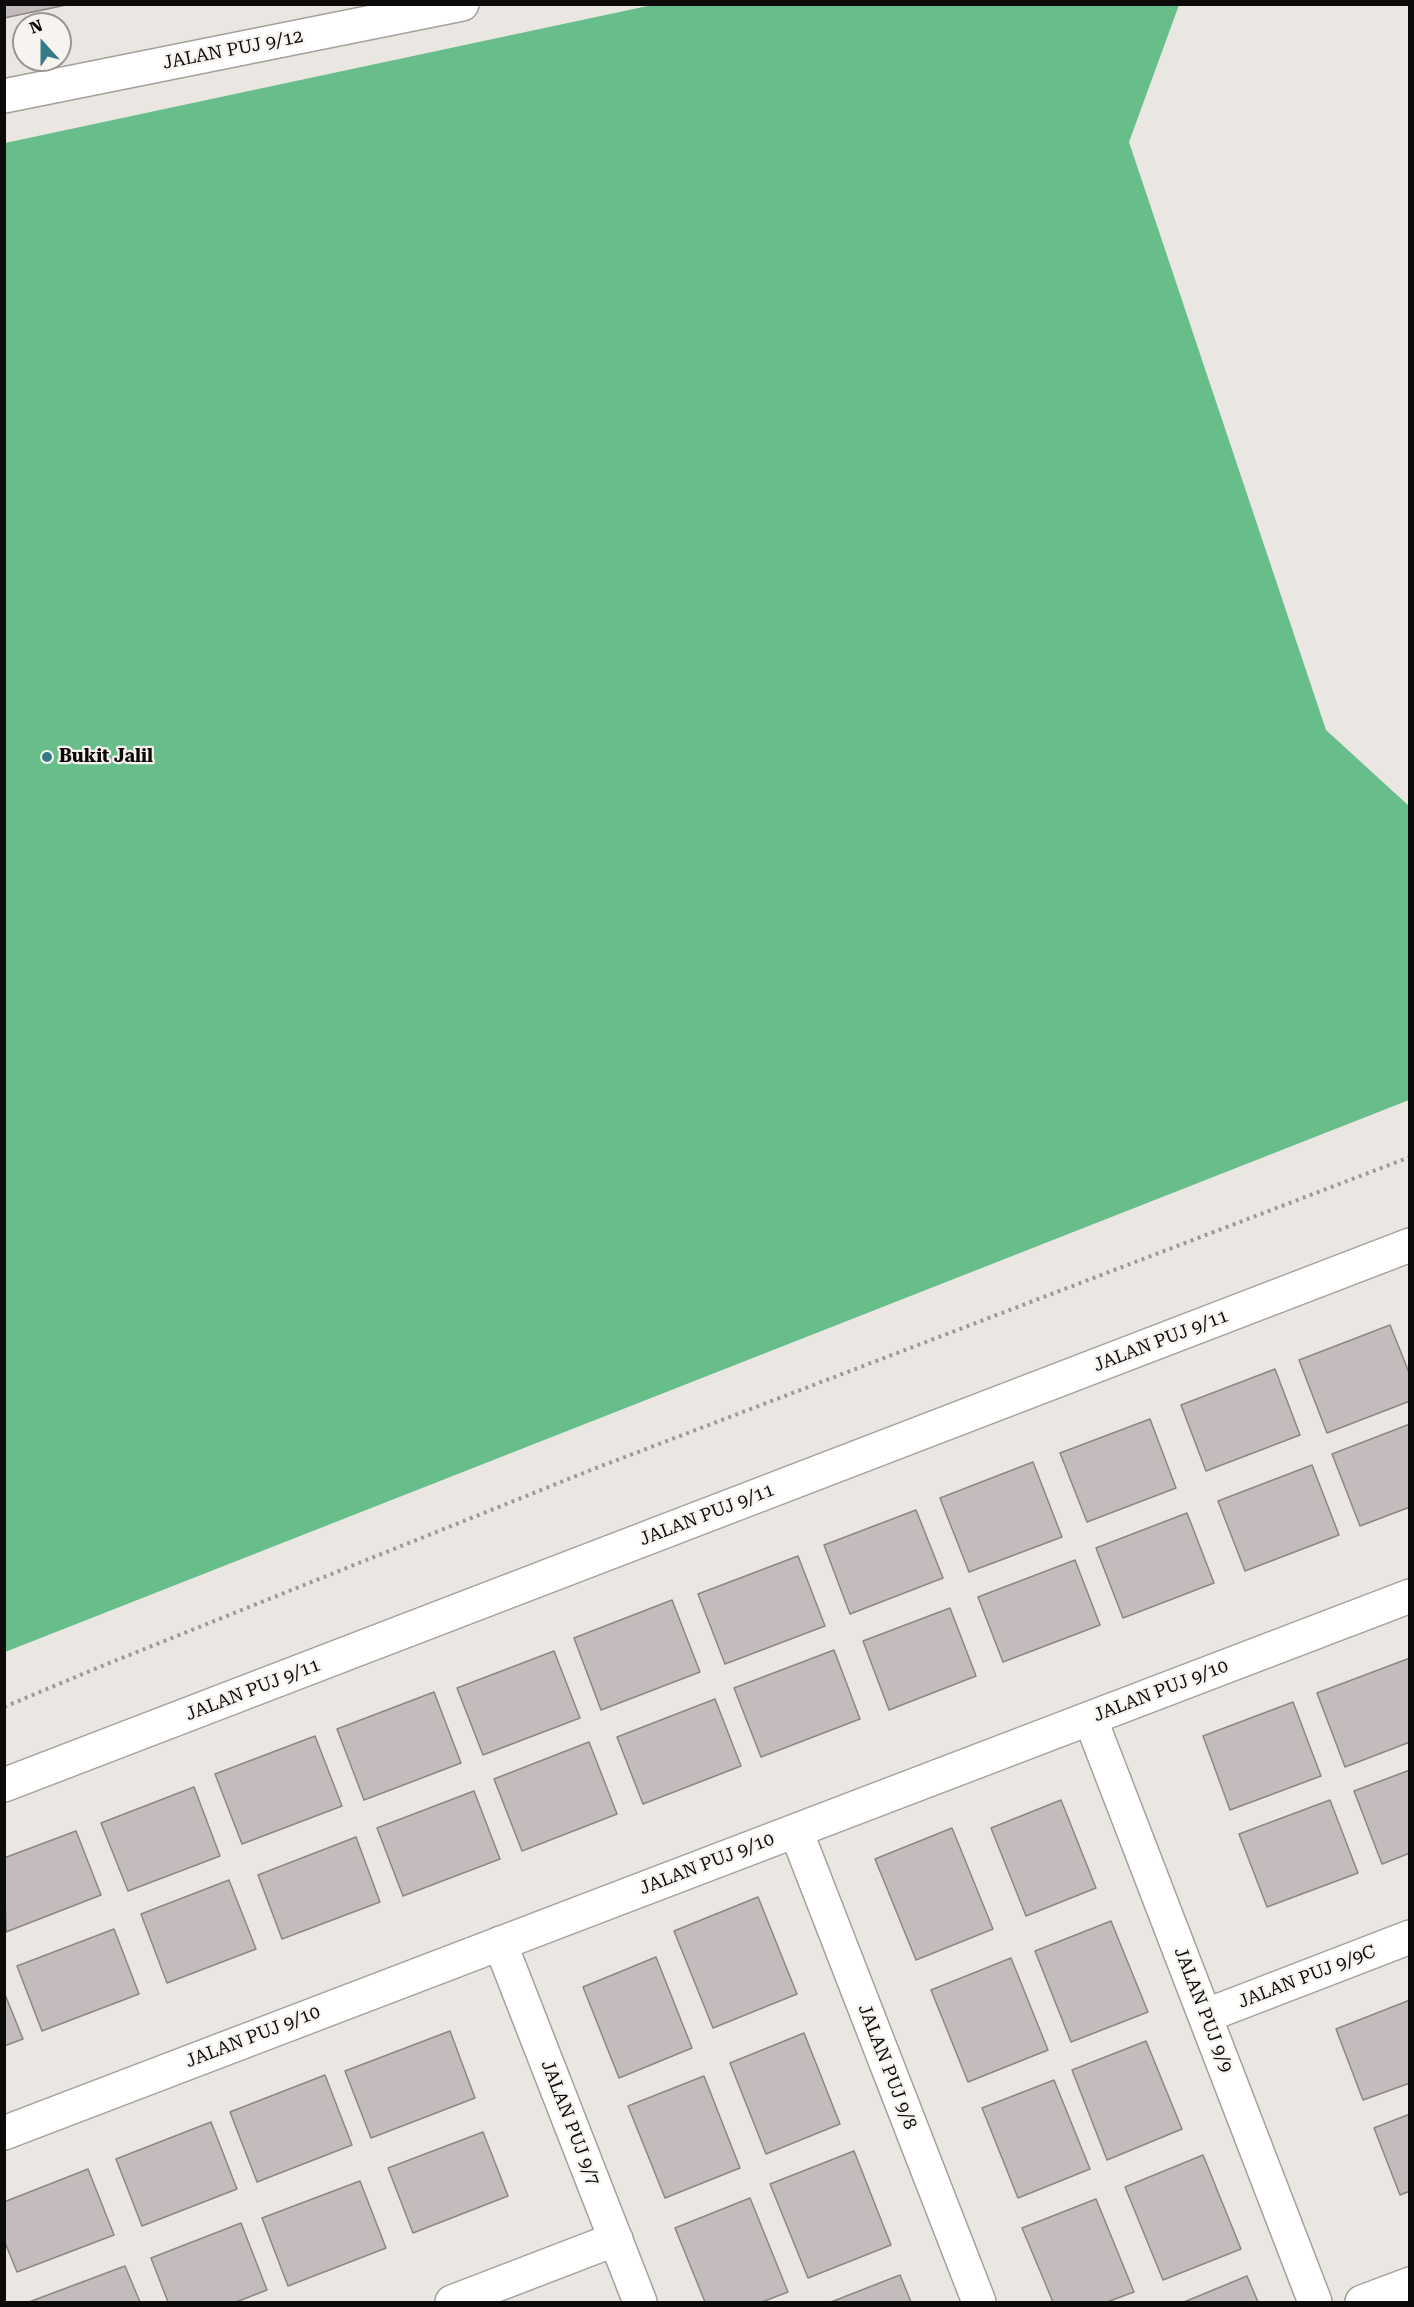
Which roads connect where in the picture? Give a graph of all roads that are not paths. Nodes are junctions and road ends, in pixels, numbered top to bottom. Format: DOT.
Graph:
graph roads {
  1 [pos="462,4"];
  2 [pos="405,10"];
  3 [pos="4,96"];
  4 [pos="1410,1245"];
  5 [pos="1410,1596"];
  6 [pos="1090,1718"];
  7 [pos="4,1785"];
  8 [pos="796,1831"];
  9 [pos="1410,1937"];
  10 [pos="500,1943"];
  11 [pos="1205,2016"];
  12 [pos="4,2133"];
  13 [pos="616,2239"];
  14 [pos="1410,2284"];
  15 [pos="452,2302"];
  16 [pos="640,2302"];
  17 [pos="979,2302"];
  18 [pos="1315,2302"];
  19 [pos="1362,2302"];
  1 -- 2 [label="street, JALAN PUJ 9/12"];
  2 -- 3 [label="street, JALAN PUJ 9/12"];
  4 -- 7 [label="street, JALAN PUJ 9/11"];
  5 -- 6 [label="street, JALAN PUJ 9/10"];
  6 -- 8 [label="street, JALAN PUJ 9/10"];
  6 -- 11 [label="street, JALAN PUJ 9/9"];
  8 -- 10 [label="street, JALAN PUJ 9/10"];
  8 -- 17 [label="street, JALAN PUJ 9/8"];
  9 -- 11 [label="street, JALAN PUJ 9/9C"];
  10 -- 12 [label="street, JALAN PUJ 9/10"];
  10 -- 13 [label="street, JALAN PUJ 9/7"];
  11 -- 18 [label="street, JALAN PUJ 9/9"];
  13 -- 15 [label="street"];
  13 -- 16 [label="street, JALAN PUJ 9/7"];
  14 -- 19 [label="street"];
}
